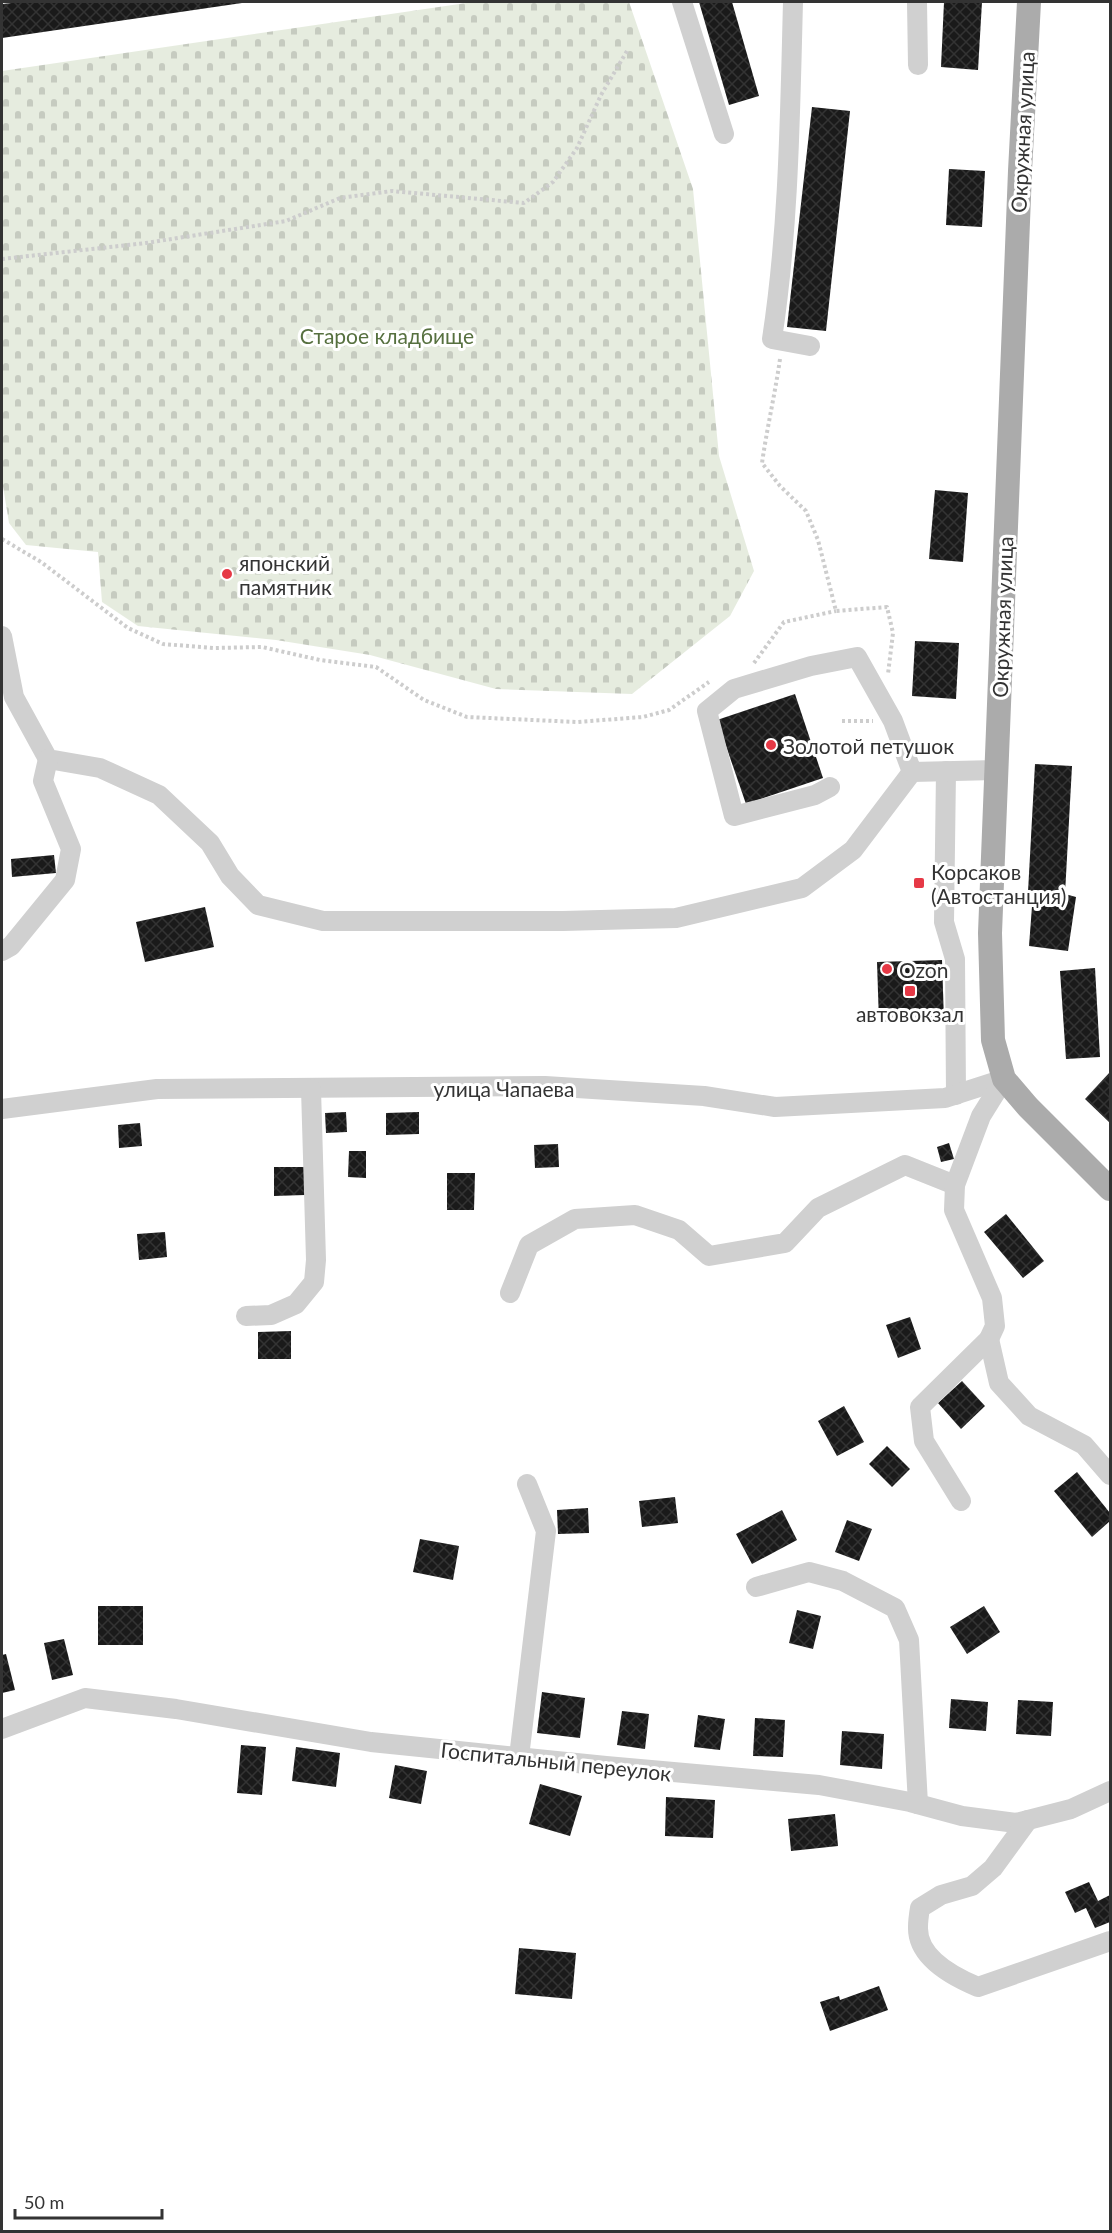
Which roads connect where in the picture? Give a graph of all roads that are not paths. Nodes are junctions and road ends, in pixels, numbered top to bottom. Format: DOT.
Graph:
graph roads {
  1 [pos="682,2"];
  2 [pos="793,2"];
  3 [pos="917,2"];
  4 [pos="1029,2"];
  5 [pos="918,65"];
  6 [pos="724,134"];
  7 [pos="810,346"];
  8 [pos="2,636"];
  9 [pos="48,759"];
  10 [pos="996,770"];
  11 [pos="946,771"];
  12 [pos="912,772"];
  13 [pos="830,787"];
  14 [pos="2,951"];
  15 [pos="1004,1079"];
  16 [pos="311,1089"];
  17 [pos="956,1095"];
  18 [pos="2,1108"];
  19 [pos="955,1185"];
  20 [pos="1110,1189"];
  21 [pos="510,1293"];
  22 [pos="246,1316"];
  23 [pos="989,1340"];
  24 [pos="1110,1475"];
  25 [pos="527,1484"];
  26 [pos="960,1501"];
  27 [pos="756,1587"];
  28 [pos="2,1728"];
  29 [pos="519,1757"];
  30 [pos="1110,1791"];
  31 [pos="918,1804"];
  32 [pos="1028,1820"];
  33 [pos="1110,1941"];
  1 -- 6 [label="street"];
  2 -- 7 [label="street"];
  3 -- 5 [label="street"];
  4 -- 10 [label="main road, Окружная улица"];
  8 -- 9 [label="street"];
  9 -- 12 [label="street"];
  9 -- 14 [label="street"];
  10 -- 11 [label="street"];
  10 -- 15 [label="main road, Окружная улица"];
  11 -- 12 [label="street"];
  11 -- 17 [label="street"];
  12 -- 13 [label="street"];
  15 -- 17 [label="street, улица Чапаева"];
  15 -- 19 [label="street"];
  15 -- 20 [label="main road, Окружная улица"];
  16 -- 17 [label="street, улица Чапаева"];
  16 -- 18 [label="street, улица Чапаева"];
  16 -- 22 [label="street"];
  19 -- 21 [label="street"];
  19 -- 23 [label="street"];
  23 -- 24 [label="street"];
  23 -- 26 [label="street"];
  25 -- 29 [label="street"];
  27 -- 31 [label="street"];
  28 -- 29 [label="street, Госпитальный переулок"];
  29 -- 31 [label="street, Госпитальный переулок"];
  30 -- 32 [label="street, Госпитальный переулок"];
  31 -- 32 [label="street, Госпитальный переулок"];
  32 -- 33 [label="street"];
}
